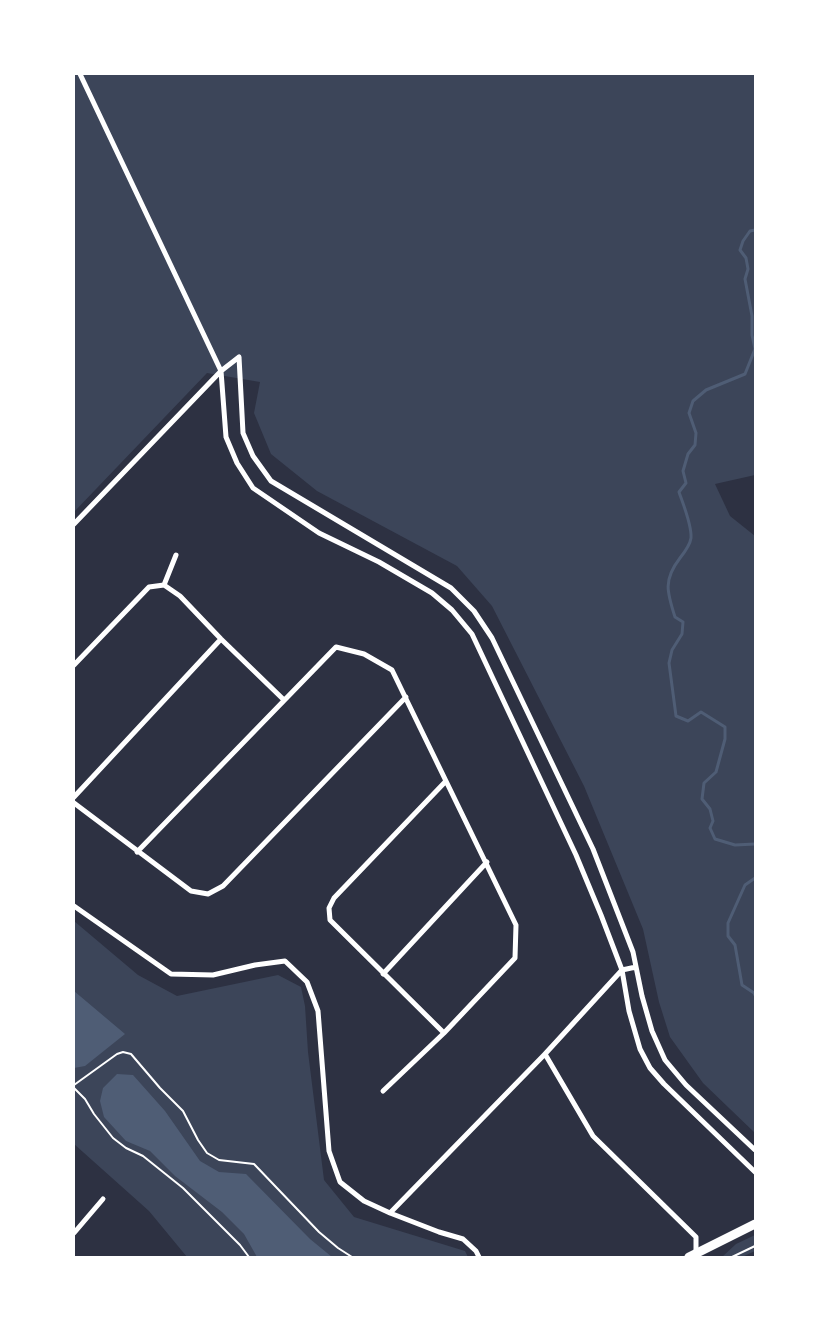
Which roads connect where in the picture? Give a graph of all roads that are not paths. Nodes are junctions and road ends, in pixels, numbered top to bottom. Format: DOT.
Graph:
graph roads {
  1 [pos="80,74"];
  2 [pos="220,371"];
  3 [pos="74,524"];
  4 [pos="176,555"];
  5 [pos="164,585"];
  6 [pos="221,639"];
  7 [pos="74,665"];
  8 [pos="406,697"];
  9 [pos="284,700"];
  10 [pos="446,781"];
  11 [pos="74,797"];
  12 [pos="74,803"];
  13 [pos="137,852"];
  14 [pos="486,862"];
  15 [pos="74,906"];
  16 [pos="636,967"];
  17 [pos="622,970"];
  18 [pos="383,974"];
  19 [pos="444,1033"];
  20 [pos="544,1054"];
  21 [pos="383,1091"];
  22 [pos="755,1150"];
  23 [pos="755,1172"];
  24 [pos="103,1199"];
  25 [pos="390,1213"];
  26 [pos="755,1224"];
  27 [pos="74,1233"];
  28 [pos="693,1256"];
  29 [pos="479,1257"];
  1 -- 2 [label="street"];
  2 -- 3 [label="street"];
  2 -- 16 [label="street"];
  2 -- 17 [label="street"];
  4 -- 5 [label="street"];
  5 -- 6 [label="street"];
  5 -- 7 [label="street"];
  6 -- 9 [label="street"];
  6 -- 11 [label="street"];
  8 -- 9 [label="street"];
  8 -- 10 [label="street"];
  8 -- 13 [label="street"];
  9 -- 13 [label="street"];
  10 -- 14 [label="street"];
  10 -- 18 [label="street"];
  12 -- 13 [label="street"];
  14 -- 18 [label="street"];
  14 -- 19 [label="street"];
  15 -- 25 [label="street"];
  16 -- 17 [label="street"];
  16 -- 22 [label="street"];
  17 -- 20 [label="street"];
  17 -- 23 [label="street"];
  18 -- 19 [label="street"];
  19 -- 21 [label="street"];
  20 -- 25 [label="street"];
  20 -- 28 [label="street"];
  24 -- 27 [label="street"];
  25 -- 29 [label="street"];
  26 -- 28 [label="main road"];
}
